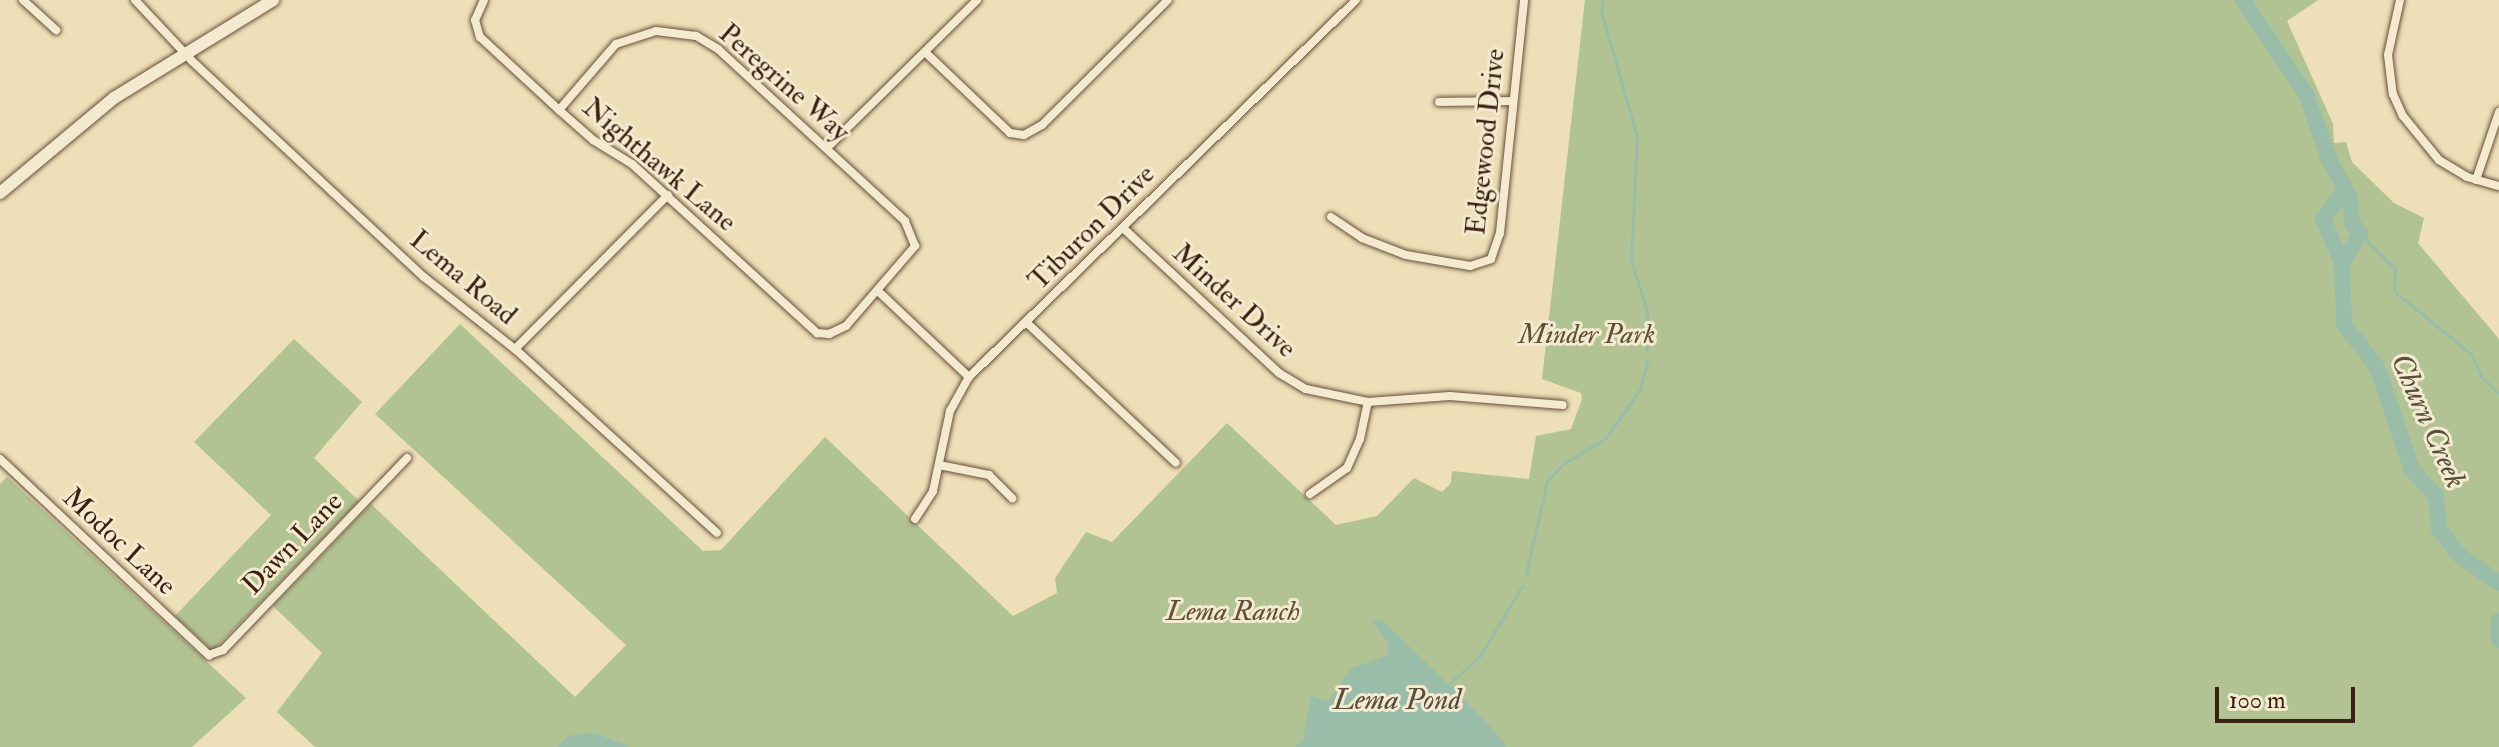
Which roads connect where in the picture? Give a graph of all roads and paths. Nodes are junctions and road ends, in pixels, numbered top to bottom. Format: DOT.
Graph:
graph roads {
  1 [pos="23,0"];
  2 [pos="135,0"];
  3 [pos="273,0"];
  4 [pos="484,0"];
  5 [pos="977,0"];
  6 [pos="1168,0"];
  7 [pos="1356,0"];
  8 [pos="1524,0"];
  9 [pos="2400,0"];
  10 [pos="56,30"];
  11 [pos="925,52"];
  12 [pos="185,53"];
  13 [pos="1513,101"];
  14 [pos="1439,102"];
  15 [pos="559,110"];
  16 [pos="2499,112"];
  17 [pos="827,148"];
  18 [pos="2476,180"];
  19 [pos="2499,186"];
  20 [pos="0,193"];
  21 [pos="668,195"];
  22 [pos="1331,217"];
  23 [pos="1123,228"];
  24 [pos="879,292"];
  25 [pos="1027,323"];
  26 [pos="515,349"];
  27 [pos="969,377"];
  28 [pos="1368,402"];
  29 [pos="1563,405"];
  30 [pos="407,458"];
  31 [pos="0,459"];
  32 [pos="1176,463"];
  33 [pos="939,465"];
  34 [pos="1310,494"];
  35 [pos="1012,498"];
  36 [pos="915,519"];
  37 [pos="717,533"];
  38 [pos="209,655"];
  1 -- 10 [label="street"];
  2 -- 12 [label="street, Lema Road"];
  3 -- 12 [label="main road"];
  4 -- 15 [label="street, Nighthawk Lane"];
  5 -- 11 [label="street"];
  6 -- 11 [label="street"];
  7 -- 23 [label="street, Tiburon Drive"];
  8 -- 13 [label="street, Edgewood Drive"];
  9 -- 18 [label="street"];
  11 -- 17 [label="street"];
  12 -- 20 [label="main road"];
  12 -- 26 [label="street, Lema Road"];
  13 -- 14 [label="street"];
  13 -- 22 [label="street, Edgewood Drive"];
  15 -- 17 [label="street, Peregrine Way"];
  15 -- 21 [label="street, Nighthawk Lane"];
  16 -- 18 [label="street"];
  17 -- 24 [label="street, Peregrine Way"];
  18 -- 19 [label="street"];
  21 -- 24 [label="street, Nighthawk Lane"];
  21 -- 26 [label="street"];
  23 -- 25 [label="street, Tiburon Drive"];
  23 -- 28 [label="street, Minder Drive"];
  24 -- 27 [label="street"];
  25 -- 27 [label="street, Tiburon Drive"];
  25 -- 32 [label="street"];
  26 -- 37 [label="street, Lema Road"];
  27 -- 33 [label="street, Tiburon Drive"];
  28 -- 29 [label="street, Minder Drive"];
  28 -- 34 [label="street"];
  30 -- 38 [label="street, Dawn Lane"];
  31 -- 38 [label="street, Modoc Lane"];
  33 -- 35 [label="street"];
  33 -- 36 [label="street, Tiburon Drive"];
}
